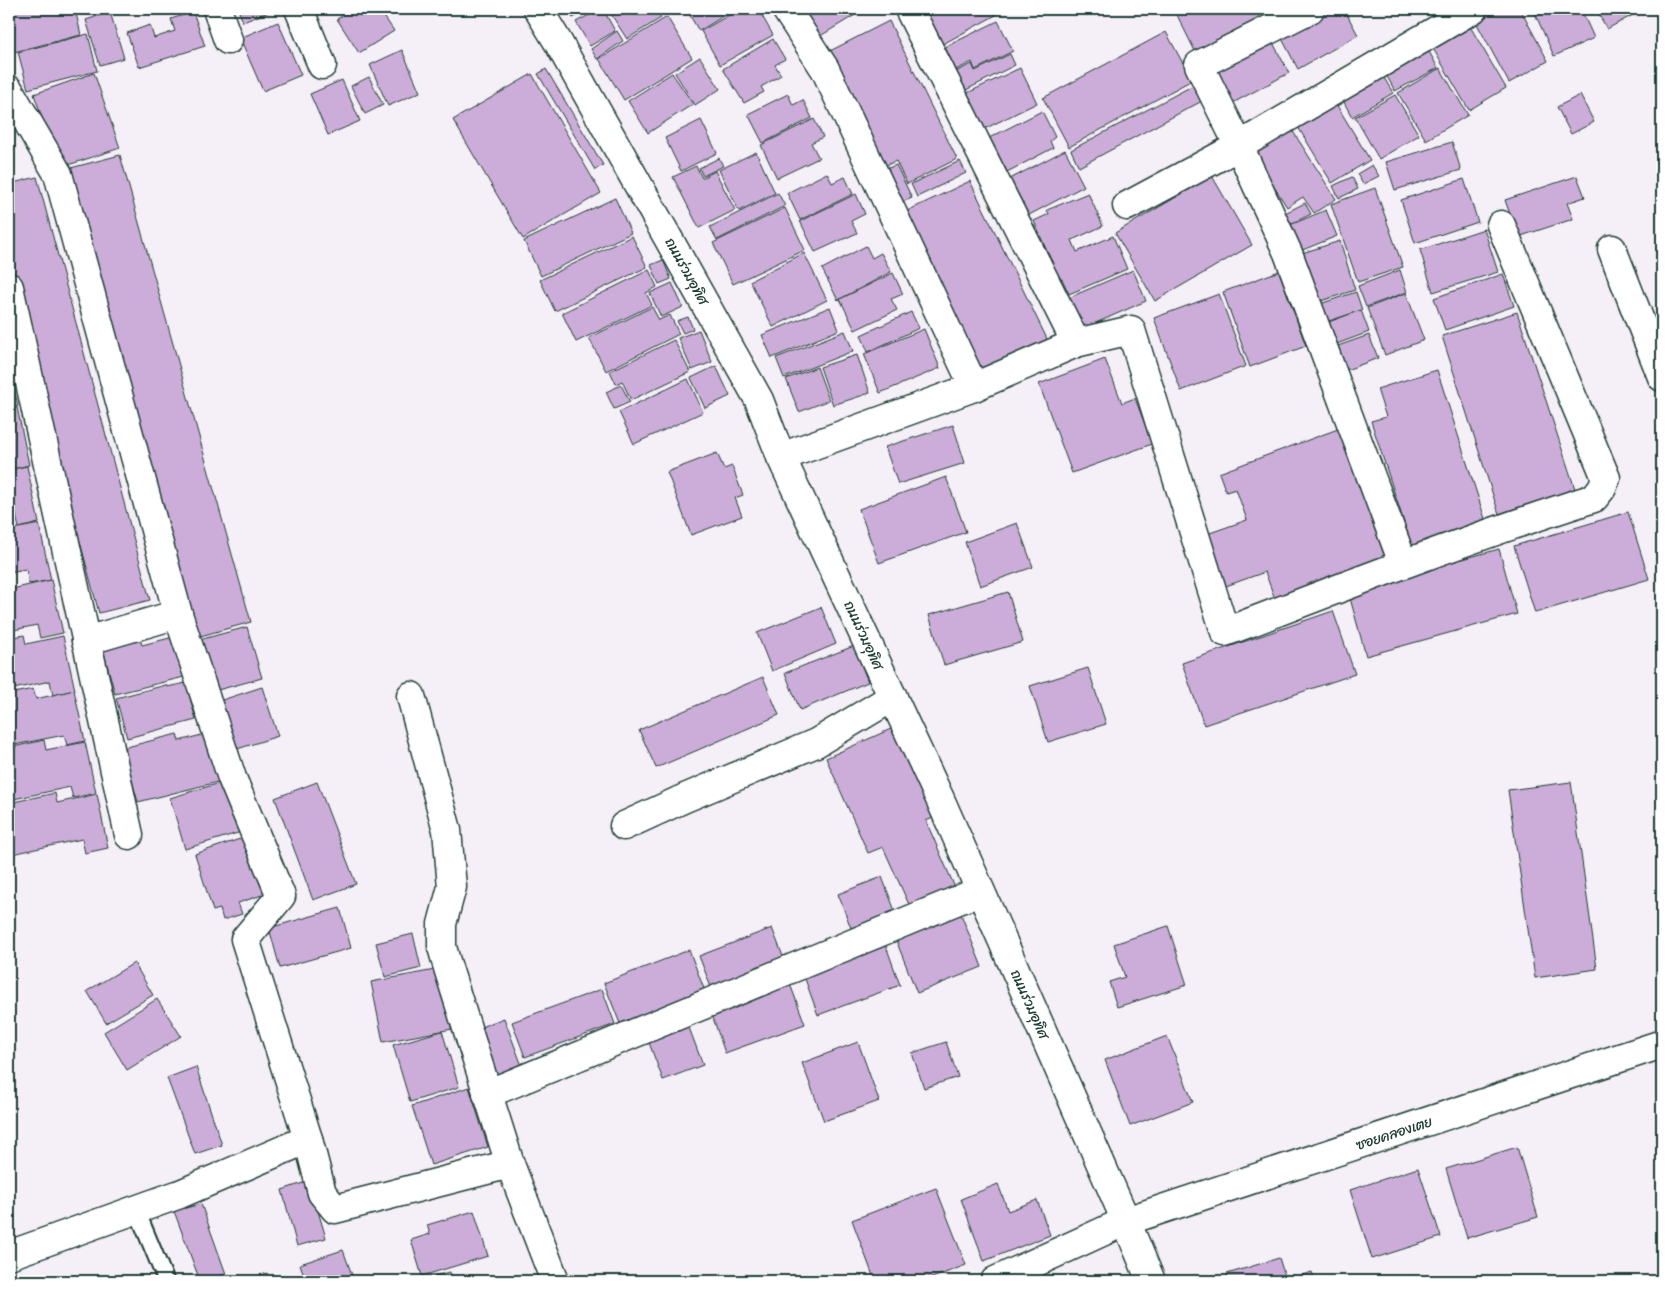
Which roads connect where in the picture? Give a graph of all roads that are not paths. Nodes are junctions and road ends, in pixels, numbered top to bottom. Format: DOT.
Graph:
graph roads {
  1 [pos="217,9"];
  2 [pos="299,9"];
  3 [pos="538,9"];
  4 [pos="786,9"];
  5 [pos="909,9"];
  6 [pos="1310,9"];
  7 [pos="1458,12"];
  8 [pos="228,40"];
  9 [pos="322,65"];
  10 [pos="9,90"];
  11 [pos="1239,146"];
  12 [pos="1127,206"];
  13 [pos="1501,225"];
  14 [pos="1612,249"];
  15 [pos="9,287"];
  16 [pos="1076,343"];
  17 [pos="1662,377"];
  18 [pos="974,387"];
  19 [pos="782,457"];
  20 [pos="1403,564"];
  21 [pos="178,614"];
  22 [pos="86,641"];
  23 [pos="411,696"];
  24 [pos="893,697"];
  25 [pos="624,826"];
  26 [pos="128,835"];
  27 [pos="980,891"];
  28 [pos="1662,1044"];
  29 [pos="487,1094"];
  30 [pos="308,1139"];
  31 [pos="510,1164"];
  32 [pos="137,1211"];
  33 [pos="1126,1221"];
  34 [pos="9,1255"];
  35 [pos="166,1281"];
  36 [pos="555,1281"];
  37 [pos="995,1281"];
  38 [pos="1151,1281"];
  1 -- 8 [label="street"];
  2 -- 9 [label="street"];
  3 -- 19 [label="street, ถนนร่วมอุทิศ"];
  4 -- 18 [label="street"];
  5 -- 16 [label="street"];
  6 -- 11 [label="street"];
  7 -- 11 [label="street"];
  10 -- 21 [label="street"];
  11 -- 12 [label="street"];
  11 -- 20 [label="street"];
  13 -- 20 [label="street"];
  14 -- 17 [label="street"];
  15 -- 22 [label="street"];
  16 -- 18 [label="street"];
  16 -- 20 [label="street"];
  18 -- 19 [label="street"];
  19 -- 24 [label="street, ถนนร่วมอุทิศ"];
  21 -- 22 [label="street"];
  21 -- 30 [label="street"];
  22 -- 26 [label="street"];
  23 -- 29 [label="street"];
  24 -- 25 [label="street"];
  24 -- 27 [label="street, ถนนร่วมอุทิศ"];
  27 -- 29 [label="street"];
  27 -- 33 [label="street, ถนนร่วมอุทิศ"];
  28 -- 33 [label="street, ซอยคลองเตย"];
  29 -- 31 [label="street"];
  30 -- 31 [label="street"];
  30 -- 32 [label="street"];
  31 -- 36 [label="street"];
  32 -- 34 [label="street"];
  32 -- 35 [label="lane"];
  33 -- 37 [label="street, ซอยคลองเตย"];
  33 -- 38 [label="street, ถนนร่วมอุทิศ"];
}
